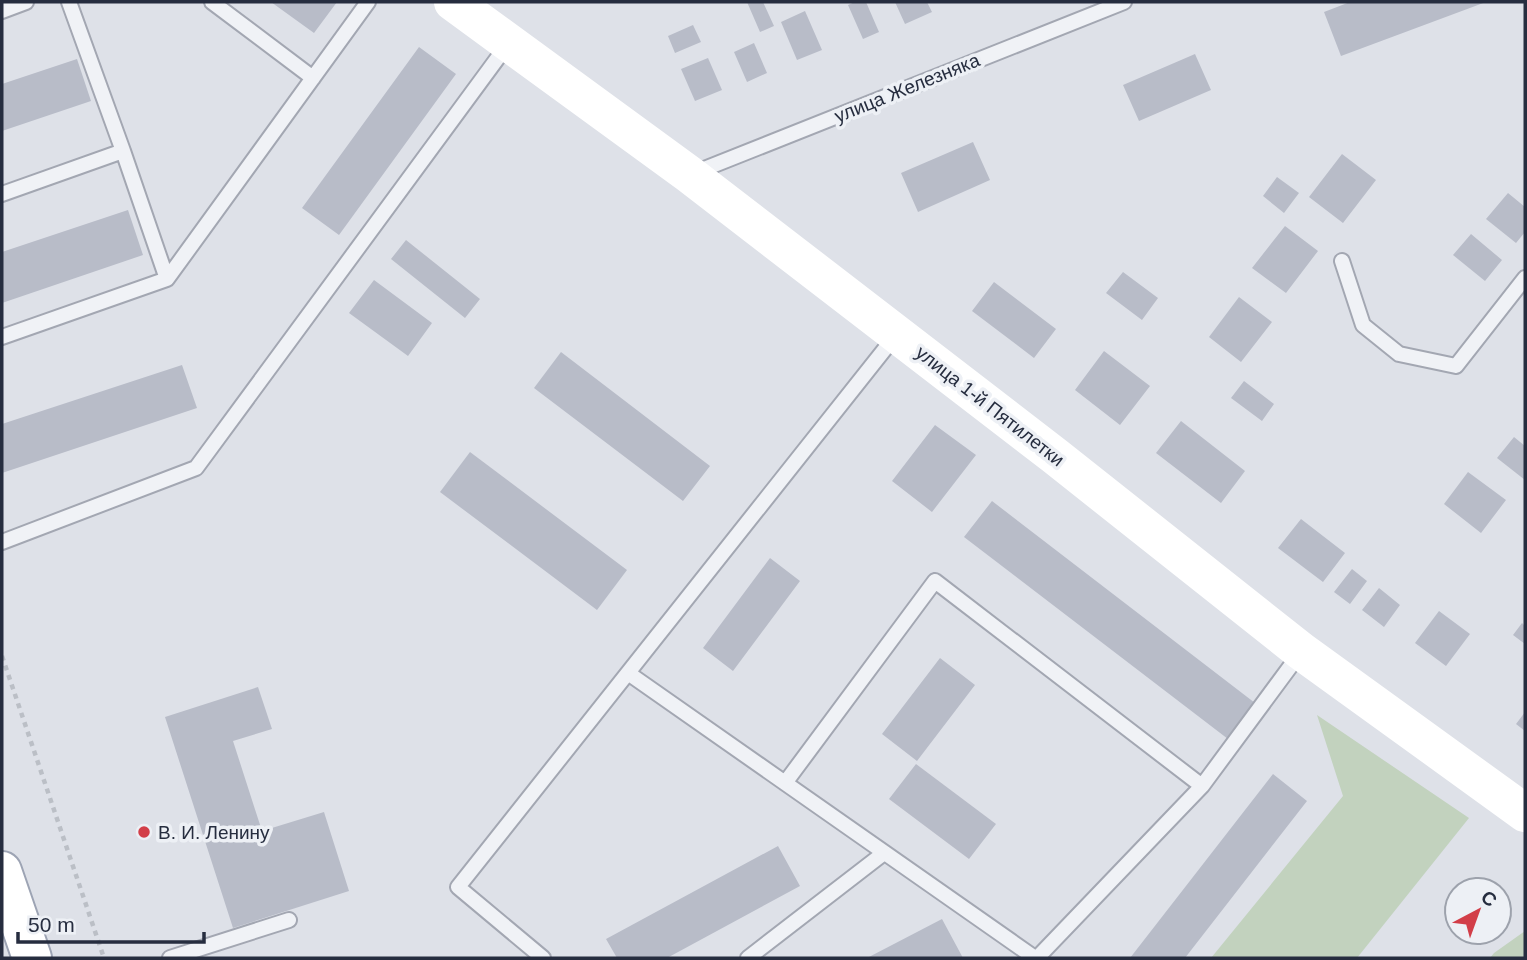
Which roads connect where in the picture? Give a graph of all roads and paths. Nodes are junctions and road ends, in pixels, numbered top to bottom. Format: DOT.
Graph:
graph roads {
  1 [pos="26,2"];
  2 [pos="69,2"];
  3 [pos="212,2"];
  4 [pos="368,2"];
  5 [pos="453,2"];
  6 [pos="1124,2"];
  7 [pos="2,10"];
  8 [pos="509,43"];
  9 [pos="313,78"];
  10 [pos="123,151"];
  11 [pos="690,175"];
  12 [pos="2,194"];
  13 [pos="1342,261"];
  14 [pos="1525,278"];
  15 [pos="167,279"];
  16 [pos="897,334"];
  17 [pos="2,337"];
  18 [pos="2,542"];
  19 [pos="1301,652"];
  20 [pos="2,656"];
  21 [pos="628,673"];
  22 [pos="785,783"];
  23 [pos="1202,786"];
  24 [pos="1525,813"];
  25 [pos="884,853"];
  26 [pos="2,871"];
  27 [pos="289,920"];
  28 [pos="18,936"];
  29 [pos="104,958"];
  30 [pos="170,958"];
  31 [pos="543,958"];
  32 [pos="748,958"];
  33 [pos="1036,958"];
  1 -- 7 [label="lane"];
  2 -- 10 [label="lane"];
  3 -- 9 [label="lane"];
  4 -- 9 [label="lane"];
  5 -- 8 [label="main road, улица 1-й Пятилетки"];
  6 -- 11 [label="lane, улица Железняка"];
  8 -- 11 [label="main road, улица 1-й Пятилетки"];
  8 -- 18 [label="lane"];
  9 -- 15 [label="lane"];
  10 -- 12 [label="lane"];
  10 -- 15 [label="lane"];
  11 -- 16 [label="main road, улица 1-й Пятилетки"];
  13 -- 14 [label="lane"];
  15 -- 17 [label="lane"];
  16 -- 19 [label="main road, улица 1-й Пятилетки"];
  16 -- 21 [label="lane"];
  19 -- 23 [label="lane"];
  19 -- 24 [label="main road, улица 1-й Пятилетки"];
  20 -- 29 [label="path"];
  21 -- 22 [label="lane"];
  21 -- 31 [label="lane"];
  22 -- 23 [label="lane"];
  22 -- 25 [label="lane"];
  23 -- 33 [label="lane"];
  25 -- 32 [label="lane"];
  25 -- 33 [label="lane"];
  26 -- 28 [label="main road"];
  27 -- 30 [label="lane"];
}
